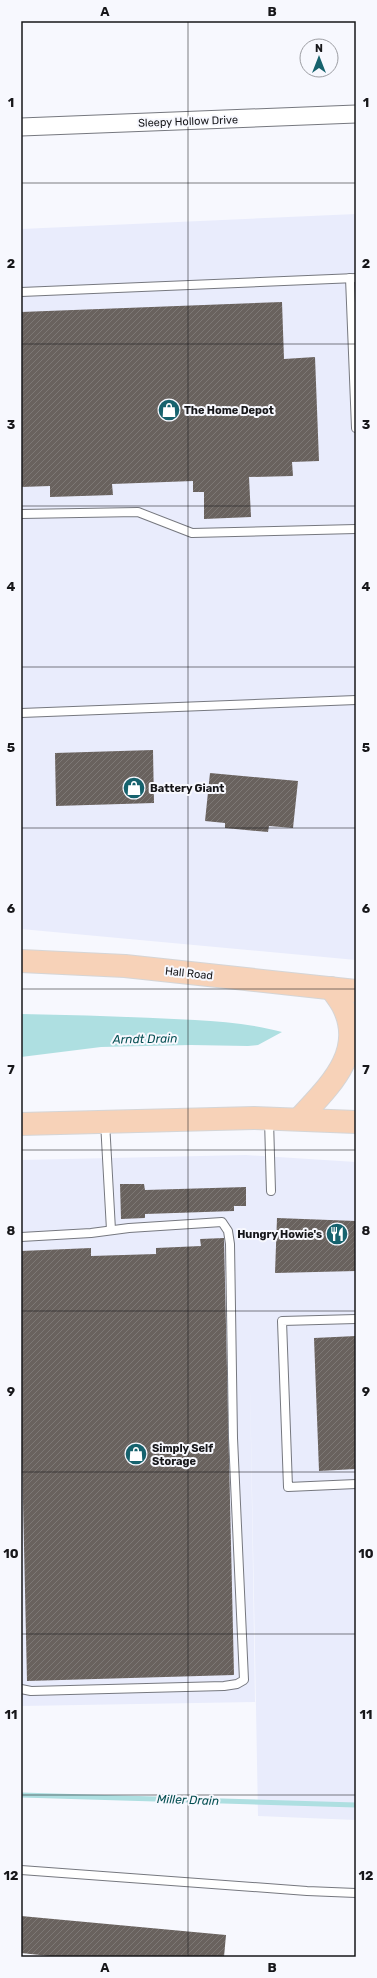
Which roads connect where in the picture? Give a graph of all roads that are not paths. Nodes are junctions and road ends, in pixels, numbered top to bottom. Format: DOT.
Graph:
graph roads {
  1 [pos="356,114"];
  2 [pos="21,128"];
  3 [pos="353,278"];
  4 [pos="21,292"];
  5 [pos="356,428"];
  6 [pos="21,514"];
  7 [pos="356,529"];
  8 [pos="356,700"];
  9 [pos="21,713"];
  10 [pos="21,961"];
  11 [pos="332,988"];
  12 [pos="356,991"];
  13 [pos="269,1119"];
  14 [pos="299,1119"];
  15 [pos="105,1121"];
  16 [pos="356,1122"];
  17 [pos="21,1124"];
  18 [pos="271,1191"];
  19 [pos="111,1230"];
  20 [pos="21,1237"];
  21 [pos="356,1319"];
  22 [pos="356,1484"];
  23 [pos="21,1688"];
  24 [pos="21,1870"];
  25 [pos="356,1893"];
  1 -- 2 [label="street, Sleepy Hollow Drive"];
  3 -- 4 [label="lane"];
  3 -- 5 [label="lane"];
  6 -- 7 [label="lane"];
  8 -- 9 [label="lane"];
  10 -- 11 [label="highway, Hall Road"];
  11 -- 12 [label="highway, Hall Road"];
  11 -- 14 [label="highway"];
  13 -- 14 [label="highway"];
  13 -- 15 [label="highway"];
  13 -- 18 [label="lane"];
  14 -- 16 [label="highway"];
  15 -- 17 [label="highway"];
  15 -- 19 [label="lane"];
  19 -- 20 [label="lane"];
  19 -- 23 [label="lane"];
  21 -- 22 [label="lane"];
  24 -- 25 [label="lane"];
}
